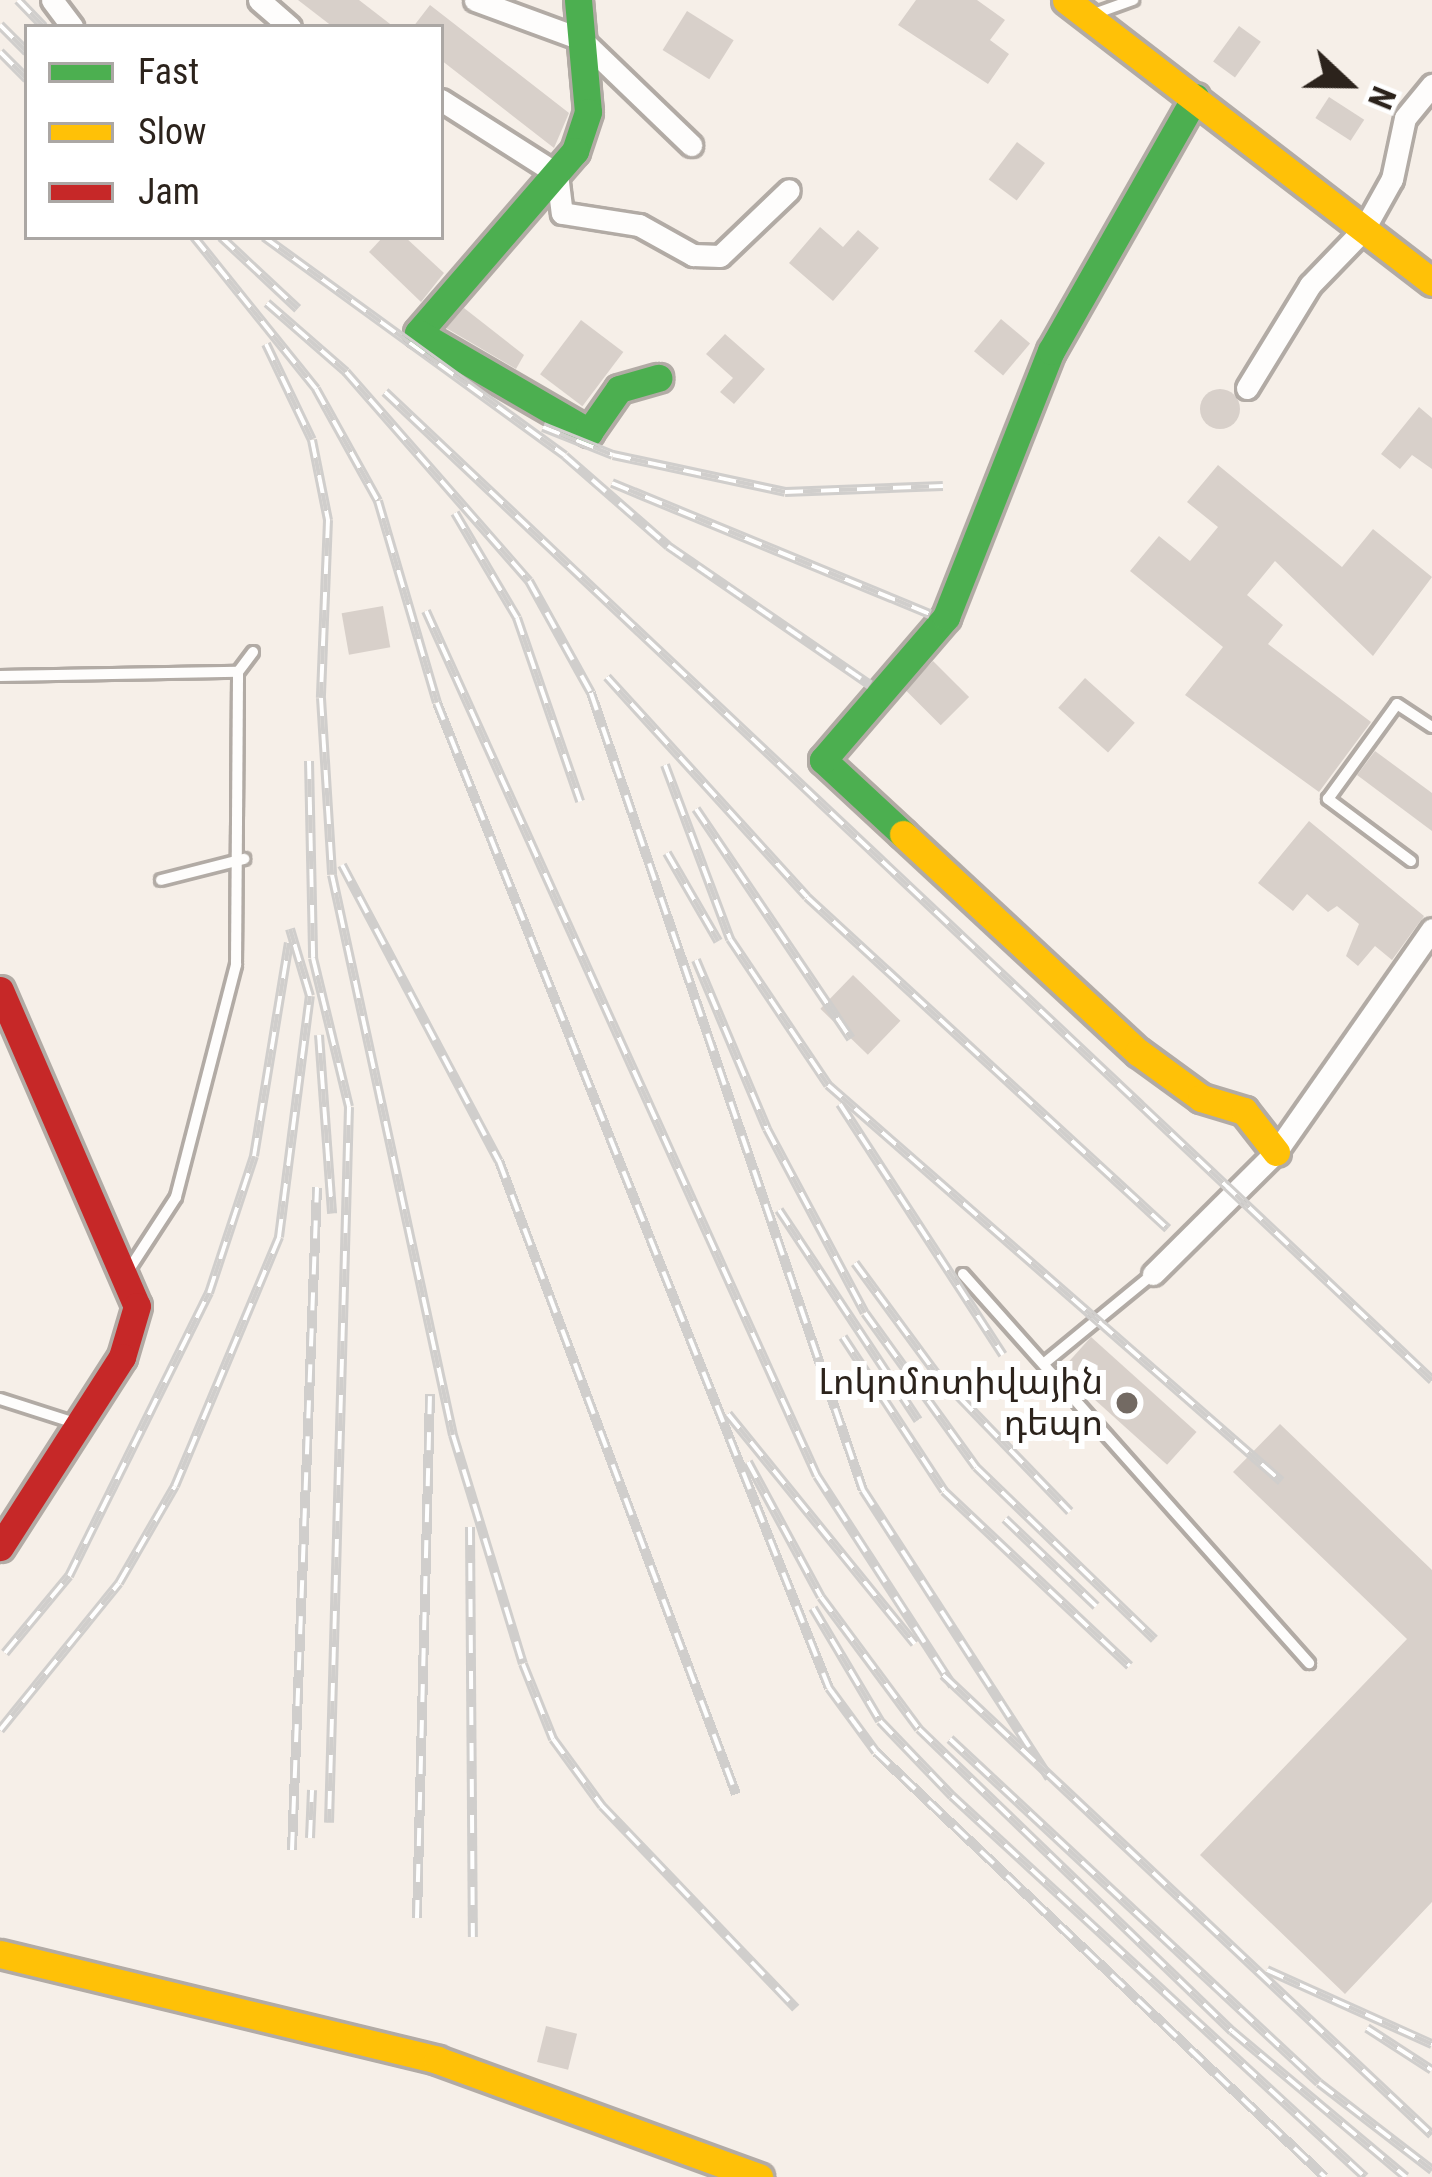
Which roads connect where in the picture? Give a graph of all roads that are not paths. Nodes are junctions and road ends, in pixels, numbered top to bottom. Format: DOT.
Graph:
graph roads {
  1 [pos="52,0"];
  2 [pos="259,0"];
  3 [pos="475,0"];
  4 [pos="578,0"];
  5 [pos="1133,0"];
  6 [pos="1077,8"];
  7 [pos="71,24"];
  8 [pos="287,24"];
  9 [pos="580,39"];
  10 [pos="1432,85"];
  11 [pos="1195,97"];
  12 [pos="444,102"];
  13 [pos="692,145"];
  14 [pos="557,174"];
  15 [pos="789,190"];
  16 [pos="1364,229"];
  17 [pos="1432,282"];
  18 [pos="658,378"];
  19 [pos="1247,388"];
  20 [pos="253,652"];
  21 [pos="238,672"];
  22 [pos="0,676"];
  23 [pos="1432,727"];
  24 [pos="244,859"];
  25 [pos="1411,861"];
  26 [pos="161,880"];
  27 [pos="1432,928"];
  28 [pos="0,990"];
  29 [pos="1276,1152"];
  30 [pos="127,1273"];
  31 [pos="963,1274"];
  32 [pos="1153,1274"];
  33 [pos="1047,1361"];
  34 [pos="0,1399"];
  35 [pos="81,1425"];
  36 [pos="0,1547"];
  37 [pos="1310,1663"];
  38 [pos="0,1954"];
  39 [pos="759,2177"];
  1 -- 7 [label="street"];
  2 -- 8 [label="street"];
  3 -- 9 [label="street"];
  4 -- 9 [label="street"];
  5 -- 6 [label="lane"];
  6 -- 11 [label="street"];
  9 -- 13 [label="street"];
  9 -- 14 [label="street"];
  10 -- 16 [label="street"];
  11 -- 16 [label="street"];
  11 -- 29 [label="street"];
  12 -- 14 [label="street"];
  14 -- 15 [label="street"];
  14 -- 18 [label="street"];
  16 -- 17 [label="street"];
  16 -- 19 [label="street"];
  20 -- 21 [label="lane"];
  21 -- 22 [label="lane"];
  21 -- 24 [label="lane"];
  23 -- 25 [label="lane"];
  24 -- 26 [label="lane"];
  24 -- 30 [label="lane"];
  27 -- 29 [label="street"];
  28 -- 30 [label="street"];
  29 -- 32 [label="street"];
  30 -- 35 [label="street"];
  31 -- 33 [label="lane"];
  32 -- 33 [label="lane"];
  33 -- 37 [label="lane"];
  34 -- 35 [label="lane"];
  35 -- 36 [label="street"];
  38 -- 39 [label="street"];
}
